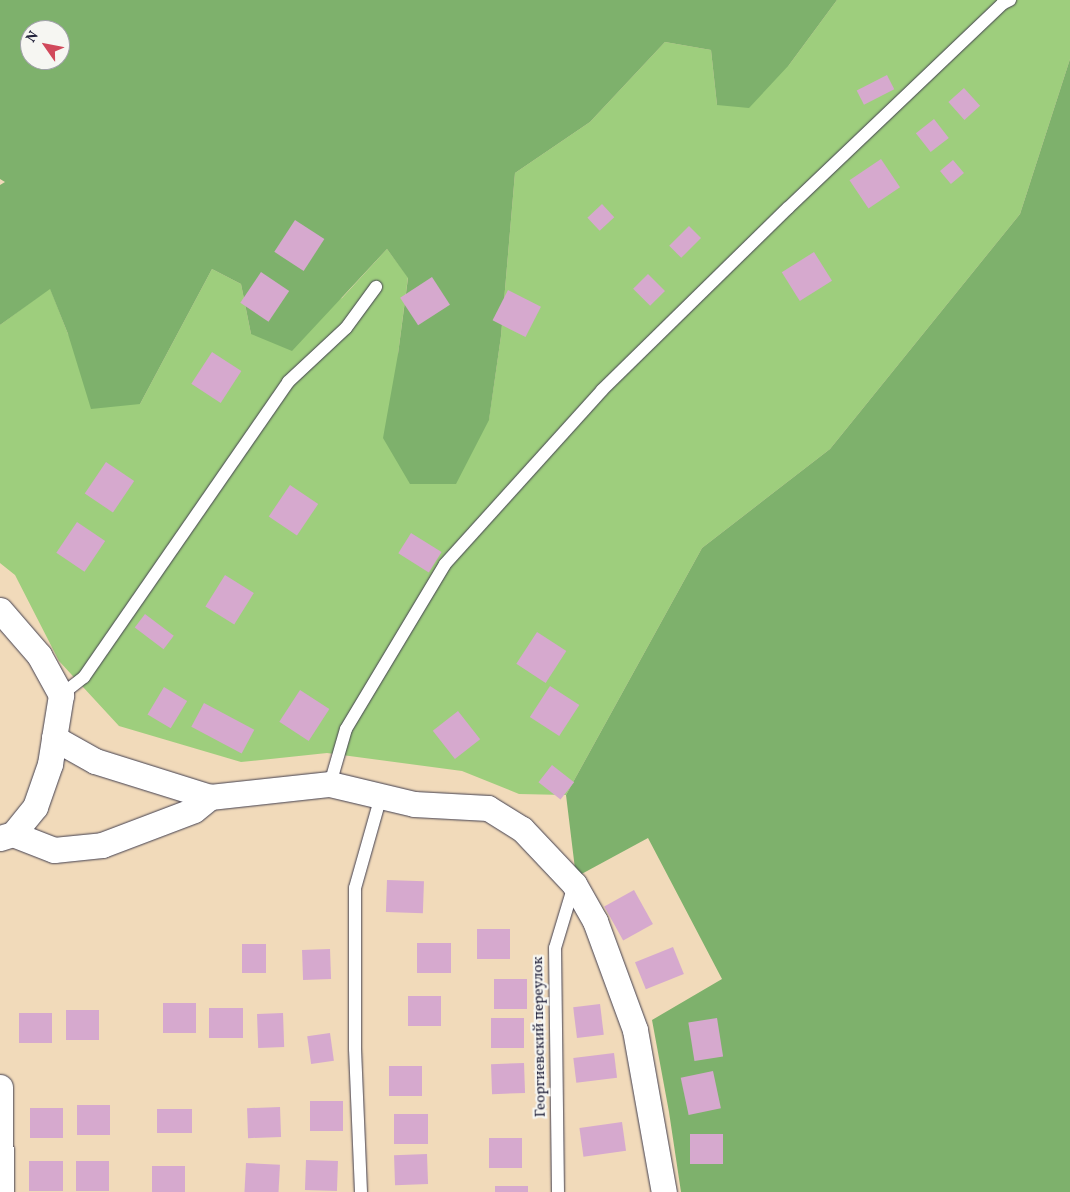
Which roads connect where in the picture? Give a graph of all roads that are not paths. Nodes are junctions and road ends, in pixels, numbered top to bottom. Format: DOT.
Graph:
graph roads {
  1 [pos="1010,0"];
  2 [pos="376,287"];
  3 [pos="0,610"];
  4 [pos="61,695"];
  5 [pos="54,738"];
  6 [pos="330,784"];
  7 [pos="381,796"];
  8 [pos="210,797"];
  9 [pos="6,836"];
  10 [pos="574,884"];
  11 [pos="0,1087"];
  12 [pos="0,1112"];
  13 [pos="1,1192"];
  14 [pos="361,1192"];
  15 [pos="558,1192"];
  16 [pos="664,1192"];
  1 -- 6 [label="lane"];
  2 -- 4 [label="lane"];
  3 -- 4 [label="street"];
  4 -- 5 [label="street"];
  5 -- 8 [label="street"];
  5 -- 9 [label="street"];
  6 -- 7 [label="street"];
  6 -- 8 [label="street"];
  7 -- 10 [label="street"];
  7 -- 14 [label="lane"];
  8 -- 9 [label="street"];
  10 -- 15 [label="lane, Георгиевский переулок"];
  10 -- 16 [label="street"];
  11 -- 12 [label="street"];
  12 -- 13 [label="street"];
}
